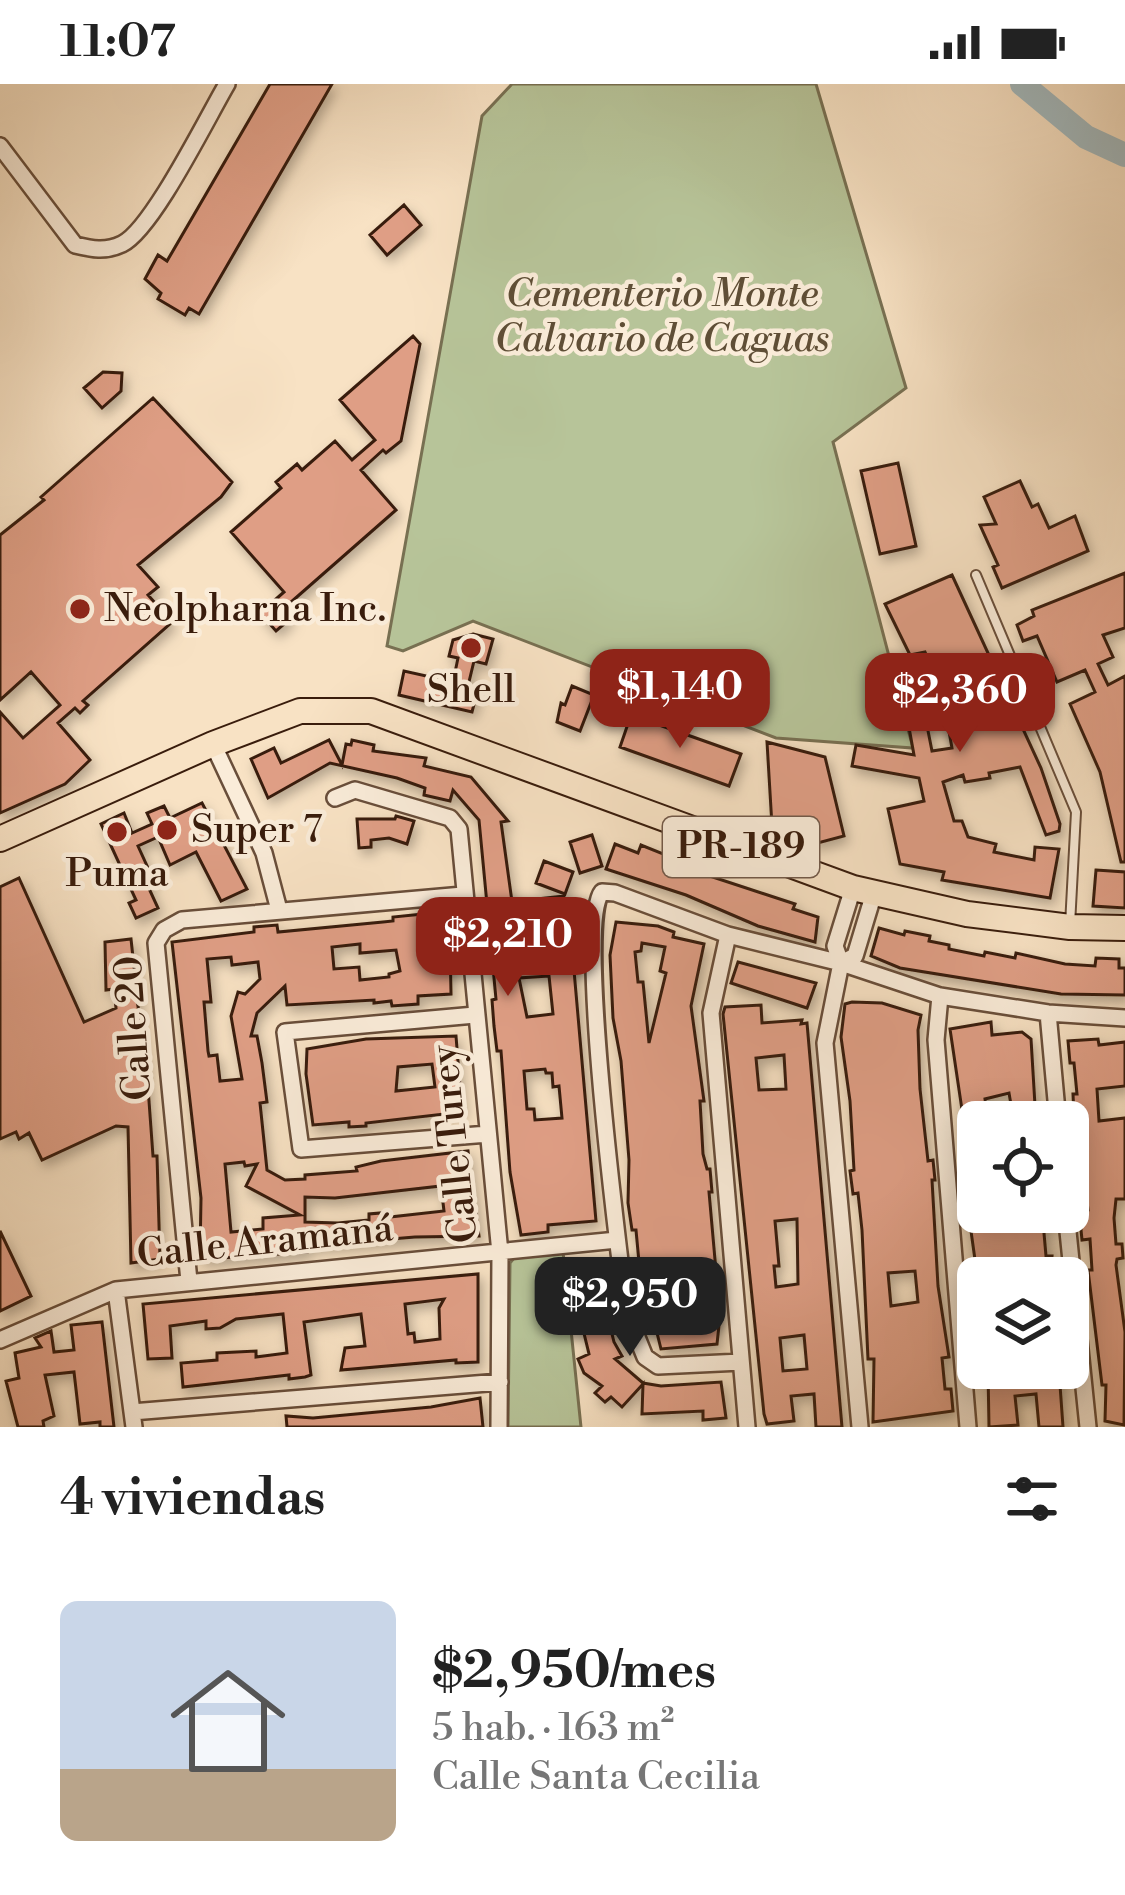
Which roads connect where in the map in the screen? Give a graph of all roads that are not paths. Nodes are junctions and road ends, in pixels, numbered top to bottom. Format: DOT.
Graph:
graph roads {
  1 [pos="227,84"];
  2 [pos="0,146"];
  3 [pos="976,575"];
  4 [pos="213,744"];
  5 [pos="334,798"];
  6 [pos="0,839"];
  7 [pos="864,890"];
  8 [pos="464,895"];
  9 [pos="279,910"];
  10 [pos="1070,927"];
  11 [pos="1125,928"];
  12 [pos="728,934"];
  13 [pos="842,963"];
  14 [pos="940,996"];
  15 [pos="1048,1013"];
  16 [pos="476,1015"];
  17 [pos="1125,1018"];
  18 [pos="1056,1101"];
  19 [pos="488,1134"];
  20 [pos="1068,1233"];
  21 [pos="617,1240"];
  22 [pos="500,1253"];
  23 [pos="189,1281"];
  24 [pos="116,1290"];
  25 [pos="0,1340"];
  26 [pos="741,1362"];
  27 [pos="500,1382"];
  28 [pos="133,1420"];
  29 [pos="499,1427"];
  30 [pos="747,1427"];
  31 [pos="860,1427"];
  32 [pos="968,1427"];
  33 [pos="1088,1427"];
  1 -- 2 [label="street"];
  3 -- 10 [label="lane"];
  4 -- 6 [label="main road, PR-189"];
  4 -- 7 [label="main road, PR-189"];
  4 -- 9 [label="street"];
  5 -- 8 [label="street, Calle Turey"];
  7 -- 10 [label="main road, PR-189"];
  7 -- 13 [label="street"];
  8 -- 9 [label="street, Calle 20"];
  8 -- 16 [label="street, Calle Turey"];
  9 -- 23 [label="street, Calle 20"];
  10 -- 11 [label="main road, PR-189"];
  12 -- 13 [label="street"];
  12 -- 21 [label="street"];
  12 -- 26 [label="street"];
  13 -- 14 [label="street"];
  13 -- 31 [label="street"];
  14 -- 15 [label="street"];
  14 -- 32 [label="street"];
  15 -- 17 [label="street"];
  15 -- 18 [label="street"];
  16 -- 19 [label="street, Calle Turey"];
  16 -- 19 [label="street"];
  19 -- 22 [label="street, Calle Turey"];
  20 -- 33 [label="street"];
  21 -- 22 [label="street, Calle Aramaná"];
  21 -- 26 [label="street"];
  22 -- 23 [label="street, Calle Aramaná"];
  22 -- 27 [label="street, Calle Turey"];
  23 -- 24 [label="street, Calle Aramaná"];
  24 -- 25 [label="street, Calle Aramaná"];
  24 -- 28 [label="street"];
  26 -- 30 [label="street"];
  27 -- 28 [label="street"];
  27 -- 29 [label="street, Calle Turey"];
}
